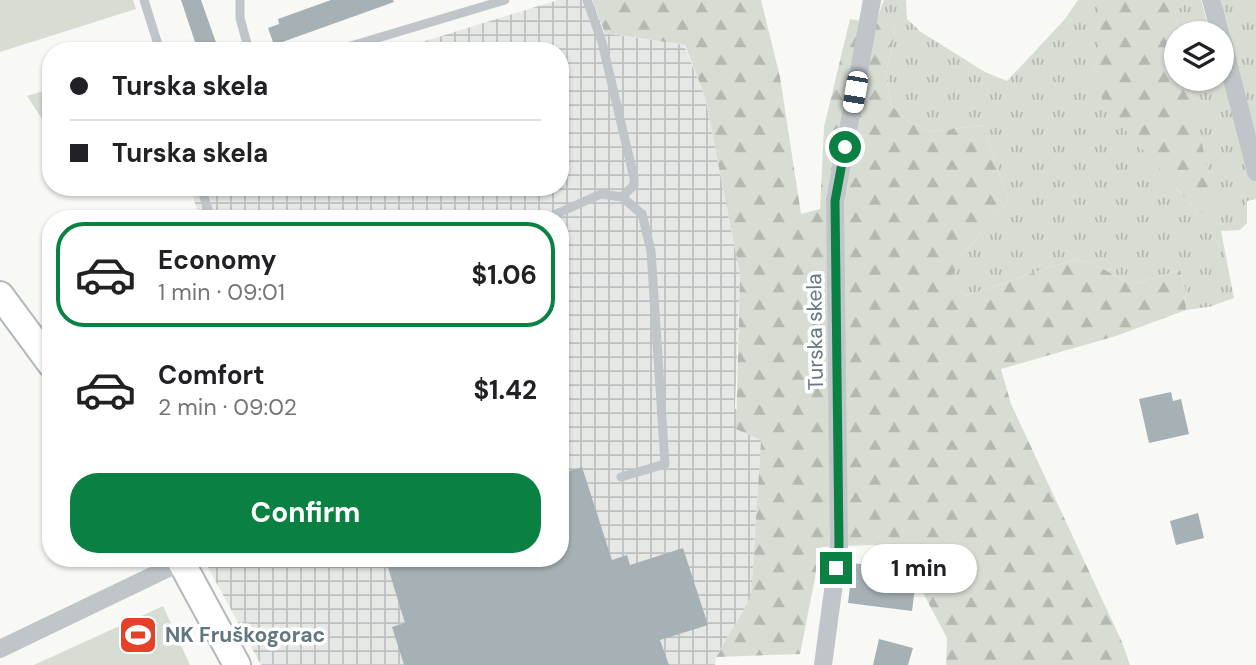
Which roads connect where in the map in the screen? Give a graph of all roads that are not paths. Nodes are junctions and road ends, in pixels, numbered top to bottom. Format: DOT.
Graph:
graph roads {
  1 [pos="144,0"];
  2 [pos="240,0"];
  3 [pos="505,0"];
  4 [pos="587,0"];
  5 [pos="872,0"];
  6 [pos="1211,0"];
  7 [pos="1217,21"];
  8 [pos="157,42"];
  9 [pos="247,42"];
  10 [pos="364,42"];
  11 [pos="1234,86"];
  12 [pos="1256,172"];
  13 [pos="622,197"];
  14 [pos="565,210"];
  15 [pos="0,295"];
  16 [pos="42,352"];
  17 [pos="621,478"];
  18 [pos="168,567"];
  19 [pos="188,567"];
  20 [pos="0,649"];
  21 [pos="237,665"];
  22 [pos="823,665"];
  1 -- 8 [label="lane"];
  2 -- 9 [label="lane"];
  3 -- 10 [label="lane"];
  4 -- 13 [label="lane"];
  5 -- 22 [label="street, Turska skela"];
  6 -- 7 [label="street"];
  11 -- 12 [label="street"];
  13 -- 14 [label="lane"];
  13 -- 17 [label="lane"];
  15 -- 16 [label="main road"];
  18 -- 20 [label="street"];
  19 -- 21 [label="main road"];
}
